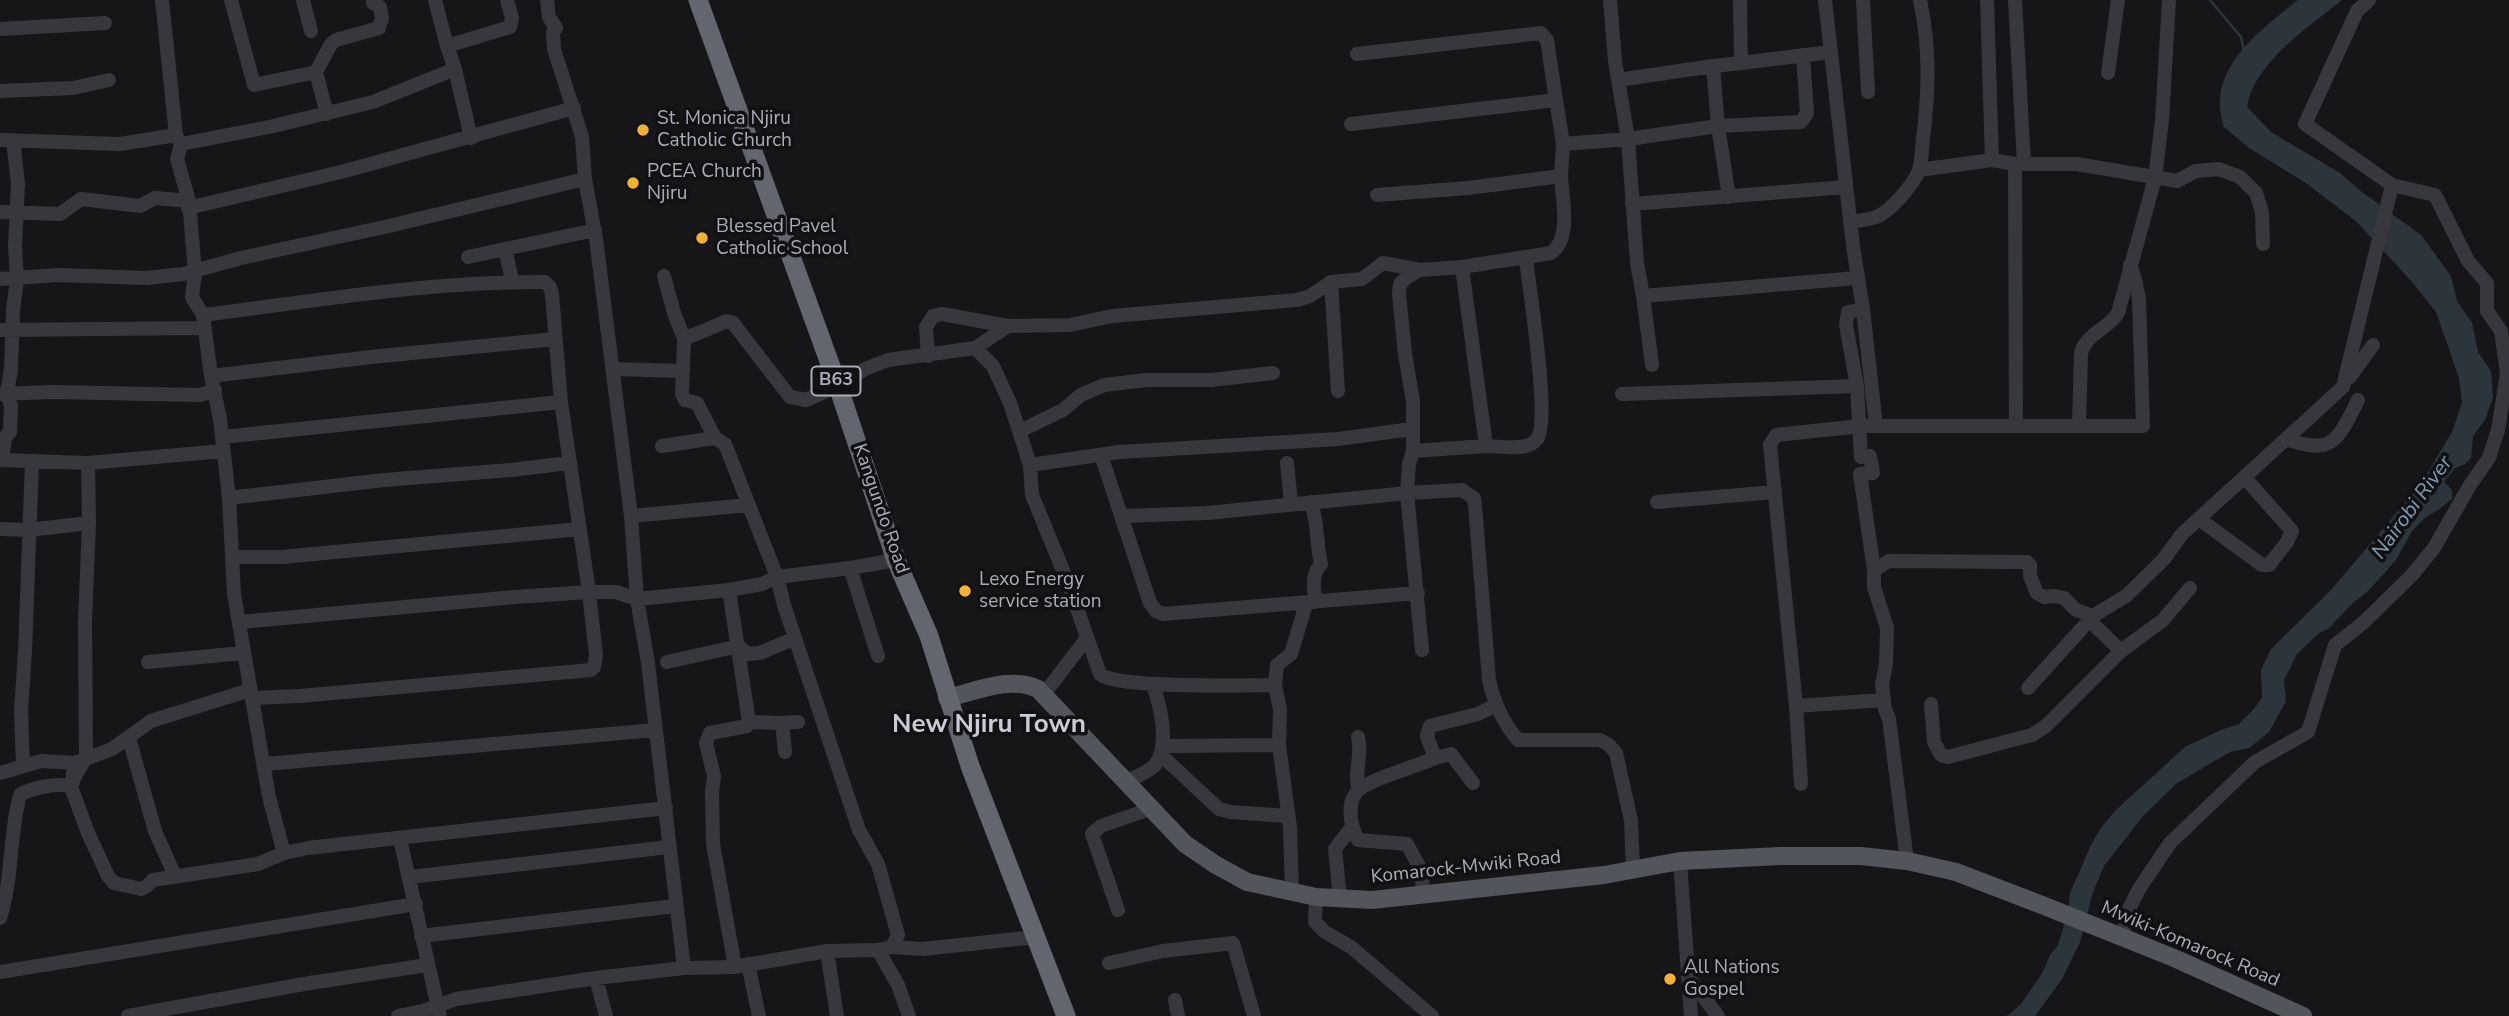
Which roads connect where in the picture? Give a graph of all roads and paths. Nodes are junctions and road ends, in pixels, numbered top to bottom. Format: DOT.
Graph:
graph roads {
  1 [pos="162,0"];
  2 [pos="231,0"];
  3 [pos="303,0"];
  4 [pos="435,0"];
  5 [pos="508,0"];
  6 [pos="547,0"];
  7 [pos="698,0"];
  8 [pos="1610,0"];
  9 [pos="1740,0"];
  10 [pos="1825,0"];
  11 [pos="1863,0"];
  12 [pos="1920,0"];
  13 [pos="1987,0"];
  14 [pos="2015,0"];
  15 [pos="2118,0"];
  16 [pos="2169,0"];
  17 [pos="2369,0"];
  18 [pos="377,1"];
  19 [pos="105,23"];
  20 [pos="0,30"];
  21 [pos="311,31"];
  22 [pos="447,46"];
  23 [pos="1831,52"];
  24 [pos="1357,54"];
  25 [pos="1803,55"];
  26 [pos="1741,63"];
  27 [pos="1713,66"];
  28 [pos="455,69"];
  29 [pos="316,72"];
  30 [pos="2108,73"];
  31 [pos="109,80"];
  32 [pos="1618,80"];
  33 [pos="0,92"];
  34 [pos="1868,92"];
  35 [pos="1556,100"];
  36 [pos="575,108"];
  37 [pos="327,114"];
  38 [pos="1351,124"];
  39 [pos="1718,126"];
  40 [pos="471,138"];
  41 [pos="179,139"];
  42 [pos="1628,139"];
  43 [pos="6,140"];
  44 [pos="1563,144"];
  45 [pos="1992,160"];
  46 [pos="2020,164"];
  47 [pos="1919,170"];
  48 [pos="1561,176"];
  49 [pos="585,178"];
  50 [pos="2155,178"];
  51 [pos="1846,187"];
  52 [pos="2390,192"];
  53 [pos="1377,195"];
  54 [pos="1729,197"];
  55 [pos="188,204"];
  56 [pos="1632,205"];
  57 [pos="0,212"];
  58 [pos="17,212"];
  59 [pos="1850,222"];
  60 [pos="595,230"];
  61 [pos="2263,244"];
  62 [pos="505,249"];
  63 [pos="468,257"];
  64 [pos="1526,258"];
  65 [pos="2130,265"];
  66 [pos="1462,267"];
  67 [pos="1420,270"];
  68 [pos="195,272"];
  69 [pos="664,276"];
  70 [pos="1857,278"];
  71 [pos="0,279"];
  72 [pos="17,280"];
  73 [pos="512,280"];
  74 [pos="1331,282"];
  75 [pos="1643,296"];
  76 [pos="1863,309"];
  77 [pos="204,322"];
  78 [pos="1008,326"];
  79 [pos="6,329"];
  80 [pos="555,339"];
  81 [pos="684,339"];
  82 [pos="2373,345"];
  83 [pos="975,348"];
  84 [pos="928,356"];
  85 [pos="1652,365"];
  86 [pos="612,369"];
  87 [pos="682,371"];
  88 [pos="1273,373"];
  89 [pos="213,383"];
  90 [pos="838,386"];
  91 [pos="1857,386"];
  92 [pos="2343,387"];
  93 [pos="1338,391"];
  94 [pos="4,394"];
  95 [pos="1622,394"];
  96 [pos="2358,400"];
  97 [pos="561,402"];
  98 [pos="2016,425"];
  99 [pos="1869,426"];
  100 [pos="2080,426"];
  101 [pos="1412,429"];
  102 [pos="1020,432"];
  103 [pos="715,439"];
  104 [pos="2286,439"];
  105 [pos="223,444"];
  106 [pos="662,446"];
  107 [pos="1486,446"];
  108 [pos="1413,451"];
  109 [pos="1101,455"];
  110 [pos="1,460"];
  111 [pos="32,461"];
  112 [pos="88,463"];
  113 [pos="569,463"];
  114 [pos="1287,463"];
  115 [pos="1030,465"];
  116 [pos="2245,478"];
  117 [pos="1407,492"];
  118 [pos="1775,492"];
  119 [pos="229,498"];
  120 [pos="1311,502"];
  121 [pos="1657,502"];
  122 [pos="1291,503"];
  123 [pos="750,505"];
  124 [pos="631,516"];
  125 [pos="1123,516"];
  126 [pos="2199,519"];
  127 [pos="89,523"];
  128 [pos="580,528"];
  129 [pos="0,529"];
  130 [pos="29,530"];
  131 [pos="233,557"];
  132 [pos="896,560"];
  133 [pos="850,568"];
  134 [pos="1874,570"];
  135 [pos="777,577"];
  136 [pos="2190,589"];
  137 [pos="729,590"];
  138 [pos="589,592"];
  139 [pos="1418,593"];
  140 [pos="637,599"];
  141 [pos="1310,603"];
  142 [pos="2091,618"];
  143 [pos="240,622"];
  144 [pos="795,638"];
  145 [pos="1087,638"];
  146 [pos="739,646"];
  147 [pos="1422,650"];
  148 [pos="2121,651"];
  149 [pos="243,653"];
  150 [pos="878,656"];
  151 [pos="148,662"];
  152 [pos="667,662"];
  153 [pos="1153,685"];
  154 [pos="1275,685"];
  155 [pos="2028,688"];
  156 [pos="251,694"];
  157 [pos="1044,694"];
  158 [pos="947,698"];
  159 [pos="1884,700"];
  160 [pos="1931,704"];
  161 [pos="1496,705"];
  162 [pos="1796,706"];
  163 [pos="749,722"];
  164 [pos="798,722"];
  165 [pos="782,723"];
  166 [pos="656,730"];
  167 [pos="1358,737"];
  168 [pos="130,738"];
  169 [pos="1279,745"];
  170 [pos="1161,750"];
  171 [pos="785,752"];
  172 [pos="1435,758"];
  173 [pos="80,760"];
  174 [pos="265,764"];
  175 [pos="23,766"];
  176 [pos="0,773"];
  177 [pos="1125,782"];
  178 [pos="1474,783"];
  179 [pos="1801,784"];
  180 [pos="71,787"];
  181 [pos="1359,790"];
  182 [pos="666,808"];
  183 [pos="1150,809"];
  184 [pos="1287,816"];
  185 [pos="1352,828"];
  186 [pos="400,839"];
  187 [pos="668,847"];
  188 [pos="284,853"];
  189 [pos="1680,861"];
  190 [pos="1906,861"];
  191 [pos="1633,871"];
  192 [pos="175,876"];
  193 [pos="410,877"];
  194 [pos="1292,893"];
  195 [pos="1424,894"];
  196 [pos="1316,897"];
  197 [pos="1340,898"];
  198 [pos="416,904"];
  199 [pos="675,906"];
  200 [pos="1118,910"];
  201 [pos="2059,912"];
  202 [pos="0,918"];
  203 [pos="421,936"];
  204 [pos="1036,937"];
  205 [pos="2122,938"];
  206 [pos="885,949"];
  207 [pos="827,951"];
  208 [pos="1109,963"];
  209 [pos="427,965"];
  210 [pos="741,965"];
  211 [pos="684,968"];
  212 [pos="0,972"];
  213 [pos="1688,977"];
  214 [pos="596,978"];
  215 [pos="1174,1000"];
  216 [pos="438,1011"];
  217 [pos="128,1016"];
  218 [pos="398,1016"];
  219 [pos="606,1016"];
  220 [pos="759,1016"];
  221 [pos="837,1016"];
  222 [pos="909,1016"];
  223 [pos="1066,1016"];
  224 [pos="1178,1016"];
  225 [pos="1254,1016"];
  226 [pos="1432,1016"];
  227 [pos="1691,1016"];
  228 [pos="1718,1016"];
  229 [pos="2303,1016"];
  1 -- 41 [label="street"];
  2 -- 29 [label="street"];
  3 -- 21 [label="street"];
  4 -- 22 [label="street"];
  5 -- 22 [label="street"];
  6 -- 36 [label="street"];
  7 -- 90 [label="highway, Kangundo Road / B63"];
  8 -- 32 [label="street"];
  9 -- 26 [label="street"];
  10 -- 23 [label="street"];
  11 -- 34 [label="street"];
  12 -- 47 [label="street"];
  13 -- 45 [label="street"];
  14 -- 46 [label="street"];
  15 -- 30 [label="street"];
  16 -- 50 [label="street"];
  17 -- 52 [label="street"];
  18 -- 29 [label="street"];
  19 -- 20 [label="street"];
  22 -- 28 [label="street"];
  23 -- 25 [label="street"];
  23 -- 51 [label="street"];
  24 -- 35 [label="street"];
  25 -- 26 [label="street"];
  25 -- 39 [label="street"];
  26 -- 27 [label="street"];
  27 -- 32 [label="street"];
  27 -- 39 [label="street"];
  28 -- 37 [label="street"];
  28 -- 40 [label="street"];
  29 -- 37 [label="street"];
  31 -- 33 [label="street"];
  32 -- 42 [label="street"];
  35 -- 38 [label="street"];
  35 -- 44 [label="street"];
  36 -- 40 [label="street"];
  36 -- 49 [label="street"];
  37 -- 41 [label="street"];
  39 -- 42 [label="street"];
  39 -- 54 [label="street"];
  40 -- 55 [label="street"];
  41 -- 43 [label="street"];
  41 -- 55 [label="street"];
  42 -- 44 [label="street"];
  42 -- 56 [label="street"];
  43 -- 58 [label="street"];
  44 -- 48 [label="street"];
  45 -- 46 [label="street"];
  45 -- 47 [label="street"];
  46 -- 50 [label="street"];
  46 -- 98 [label="street"];
  47 -- 59 [label="street"];
  48 -- 53 [label="street"];
  48 -- 64 [label="street"];
  49 -- 60 [label="street"];
  49 -- 68 [label="street"];
  50 -- 61 [label="street"];
  50 -- 65 [label="street"];
  51 -- 54 [label="street"];
  51 -- 59 [label="street"];
  52 -- 92 [label="street"];
  52 -- 205 [label="street"];
  54 -- 56 [label="street"];
  55 -- 58 [label="street"];
  55 -- 68 [label="street"];
  56 -- 75 [label="street"];
  57 -- 58 [label="street"];
  58 -- 72 [label="street"];
  59 -- 70 [label="street"];
  60 -- 62 [label="street"];
  60 -- 86 [label="street"];
  62 -- 63 [label="street"];
  62 -- 73 [label="street"];
  64 -- 66 [label="street"];
  64 -- 107 [label="street"];
  65 -- 100 [label="street"];
  65 -- 100 [label="street"];
  66 -- 67 [label="street"];
  66 -- 107 [label="street"];
  67 -- 74 [label="street"];
  67 -- 101 [label="street"];
  68 -- 72 [label="street"];
  68 -- 77 [label="street"];
  69 -- 81 [label="street"];
  70 -- 75 [label="street"];
  70 -- 76 [label="street"];
  71 -- 72 [label="street"];
  72 -- 79 [label="street"];
  73 -- 77 [label="street"];
  73 -- 80 [label="street"];
  74 -- 78 [label="street"];
  74 -- 93 [label="street"];
  75 -- 85 [label="street"];
  76 -- 91 [label="street"];
  76 -- 99 [label="street"];
  77 -- 79 [label="street"];
  77 -- 89 [label="street"];
  78 -- 83 [label="street"];
  78 -- 84 [label="street"];
  79 -- 94 [label="street"];
  80 -- 89 [label="street"];
  80 -- 97 [label="street"];
  81 -- 87 [label="street"];
  81 -- 90 [label="street"];
  82 -- 92 [label="street"];
  83 -- 84 [label="street"];
  83 -- 102 [label="street"];
  84 -- 90 [label="street"];
  86 -- 87 [label="street"];
  86 -- 124 [label="street"];
  87 -- 103 [label="street"];
  88 -- 102 [label="street"];
  89 -- 94 [label="street"];
  89 -- 105 [label="street"];
  90 -- 132 [label="highway, Kangundo Road / B63"];
  91 -- 95 [label="street"];
  91 -- 99 [label="street"];
  92 -- 104 [label="street"];
  94 -- 110 [label="street"];
  96 -- 104 [label="street"];
  97 -- 105 [label="street"];
  97 -- 113 [label="street"];
  98 -- 99 [label="street"];
  98 -- 100 [label="street"];
  99 -- 118 [label="street"];
  99 -- 134 [label="street"];
  101 -- 108 [label="street"];
  101 -- 109 [label="street"];
  102 -- 115 [label="street"];
  103 -- 106 [label="street"];
  103 -- 123 [label="street"];
  104 -- 116 [label="street"];
  105 -- 112 [label="street"];
  105 -- 119 [label="street"];
  107 -- 108 [label="street"];
  108 -- 117 [label="street"];
  109 -- 115 [label="street"];
  109 -- 125 [label="street"];
  110 -- 111 [label="street"];
  111 -- 112 [label="street"];
  111 -- 130 [label="street"];
  112 -- 127 [label="street"];
  113 -- 119 [label="street"];
  113 -- 128 [label="street"];
  114 -- 122 [label="street"];
  115 -- 145 [label="street"];
  116 -- 126 [label="street"];
  116 -- 126 [label="street"];
  117 -- 120 [label="street"];
  117 -- 139 [label="street"];
  117 -- 161 [label="street"];
  118 -- 121 [label="street"];
  118 -- 162 [label="street"];
  119 -- 131 [label="street"];
  120 -- 122 [label="street"];
  120 -- 141 [label="street"];
  122 -- 125 [label="street"];
  123 -- 124 [label="street"];
  123 -- 135 [label="street"];
  124 -- 140 [label="street"];
  125 -- 141 [label="street"];
  126 -- 142 [label="street"];
  127 -- 130 [label="street"];
  127 -- 173 [label="street"];
  128 -- 131 [label="street"];
  128 -- 138 [label="street"];
  129 -- 130 [label="street"];
  130 -- 175 [label="street"];
  131 -- 143 [label="street"];
  132 -- 133 [label="street"];
  132 -- 158 [label="highway, Kangundo Road / B63"];
  133 -- 135 [label="street"];
  133 -- 150 [label="street"];
  134 -- 142 [label="street"];
  134 -- 159 [label="street"];
  135 -- 137 [label="street"];
  135 -- 144 [label="street"];
  136 -- 148 [label="street"];
  137 -- 140 [label="street"];
  137 -- 146 [label="street"];
  138 -- 140 [label="street"];
  138 -- 143 [label="street"];
  138 -- 156 [label="street"];
  139 -- 141 [label="street"];
  139 -- 147 [label="street"];
  140 -- 166 [label="street"];
  141 -- 154 [label="street"];
  142 -- 148 [label="street"];
  142 -- 155 [label="street"];
  143 -- 149 [label="street"];
  144 -- 146 [label="street"];
  144 -- 206 [label="street"];
  145 -- 153 [label="street"];
  145 -- 157 [label="street"];
  146 -- 152 [label="street"];
  146 -- 163 [label="street"];
  148 -- 160 [label="street"];
  149 -- 151 [label="street"];
  149 -- 156 [label="street"];
  153 -- 154 [label="street"];
  153 -- 170 [label="street"];
  154 -- 169 [label="street"];
  156 -- 168 [label="street"];
  156 -- 174 [label="street"];
  157 -- 158 [label="main road"];
  157 -- 177 [label="main road, Komarock-Mwiki Road"];
  158 -- 204 [label="highway, Kangundo Road / B63"];
  159 -- 162 [label="street"];
  159 -- 190 [label="street"];
  161 -- 172 [label="street"];
  161 -- 191 [label="street"];
  162 -- 179 [label="street"];
  163 -- 165 [label="street"];
  163 -- 210 [label="street"];
  164 -- 165 [label="street"];
  165 -- 171 [label="street"];
  166 -- 174 [label="street"];
  166 -- 182 [label="street"];
  167 -- 181 [label="street"];
  168 -- 173 [label="street"];
  168 -- 192 [label="street"];
  169 -- 170 [label="street"];
  169 -- 184 [label="street"];
  170 -- 177 [label="street"];
  170 -- 184 [label="street"];
  172 -- 178 [label="street"];
  172 -- 181 [label="street"];
  173 -- 175 [label="street"];
  173 -- 180 [label="street"];
  174 -- 188 [label="street"];
  175 -- 176 [label="street"];
  177 -- 183 [label="main road, Komarock-Mwiki Road"];
  180 -- 192 [label="street"];
  180 -- 202 [label="street"];
  181 -- 185 [label="street"];
  182 -- 186 [label="street"];
  182 -- 187 [label="street"];
  183 -- 194 [label="main road, Komarock-Mwiki Road"];
  183 -- 200 [label="street"];
  184 -- 194 [label="street"];
  185 -- 195 [label="street"];
  185 -- 197 [label="street"];
  186 -- 188 [label="street"];
  186 -- 193 [label="street"];
  187 -- 193 [label="street"];
  187 -- 199 [label="street"];
  188 -- 192 [label="street"];
  189 -- 190 [label="main road, Komarock-Mwiki Road"];
  189 -- 191 [label="main road, Komarock-Mwiki Road"];
  189 -- 213 [label="street"];
  190 -- 201 [label="main road, Komarock-Mwiki Road"];
  191 -- 195 [label="main road, Komarock-Mwiki Road"];
  193 -- 198 [label="street"];
  194 -- 196 [label="main road, Komarock-Mwiki Road"];
  195 -- 197 [label="main road, Komarock-Mwiki Road"];
  196 -- 197 [label="main road, Komarock-Mwiki Road"];
  196 -- 226 [label="street"];
  198 -- 203 [label="street"];
  198 -- 212 [label="street"];
  199 -- 203 [label="street"];
  199 -- 211 [label="street"];
  201 -- 205 [label="main road, Mwiki-Komarock Road"];
  203 -- 209 [label="street"];
  204 -- 206 [label="street"];
  204 -- 223 [label="highway, Kangundo Road / B63"];
  205 -- 229 [label="main road, Mwiki-Komarock Road"];
  206 -- 207 [label="street"];
  206 -- 222 [label="street"];
  207 -- 210 [label="street"];
  207 -- 221 [label="street"];
  208 -- 225 [label="street"];
  209 -- 216 [label="street"];
  209 -- 217 [label="street"];
  210 -- 211 [label="street"];
  210 -- 220 [label="street"];
  211 -- 214 [label="street"];
  213 -- 227 [label="street"];
  213 -- 228 [label="street"];
  214 -- 216 [label="street"];
  214 -- 219 [label="street"];
  215 -- 224 [label="street"];
  216 -- 218 [label="street"];
}
